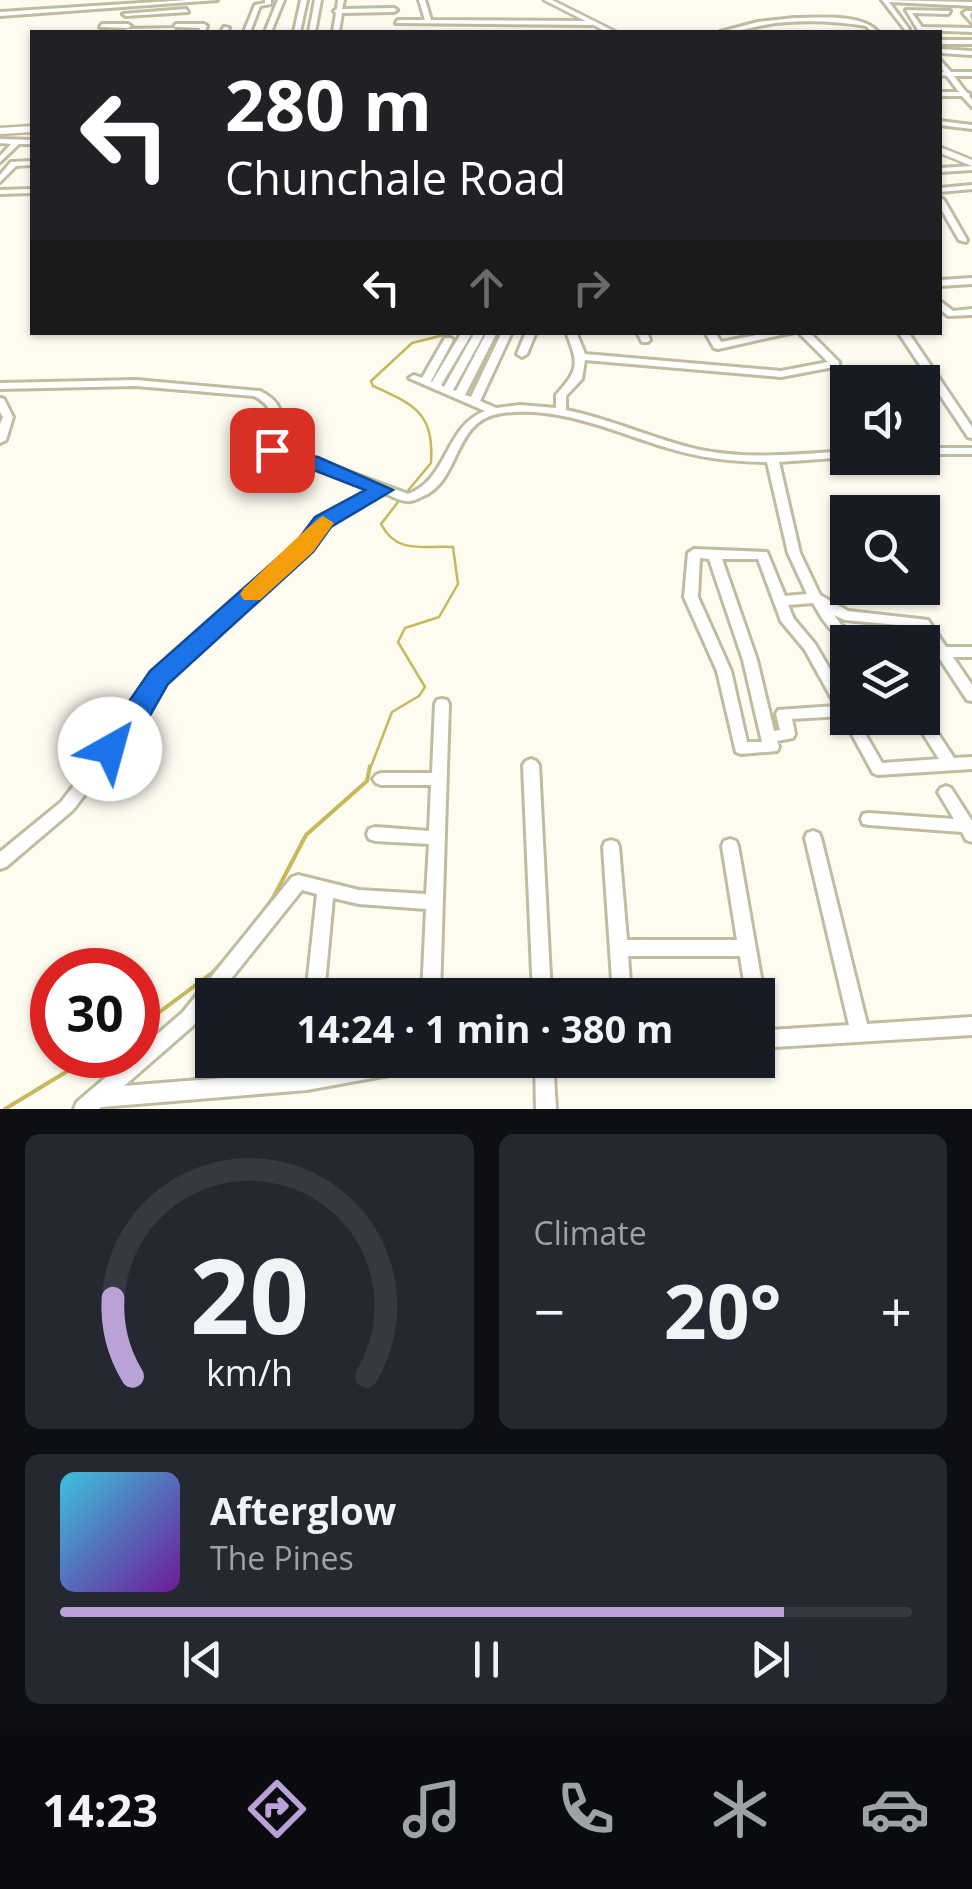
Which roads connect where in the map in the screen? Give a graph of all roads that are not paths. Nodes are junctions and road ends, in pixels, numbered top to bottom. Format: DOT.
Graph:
graph roads {
  1 [pos="29,0"];
  2 [pos="214,0"];
  3 [pos="268,0"];
  4 [pos="281,0"];
  5 [pos="304,0"];
  6 [pos="318,0"];
  7 [pos="341,0"];
  8 [pos="422,0"];
  9 [pos="547,0"];
  10 [pos="556,0"];
  11 [pos="887,0"];
  12 [pos="914,1"];
  13 [pos="192,2"];
  14 [pos="362,2"];
  15 [pos="942,3"];
  16 [pos="393,4"];
  17 [pos="972,4"];
  18 [pos="142,5"];
  19 [pos="49,10"];
  20 [pos="337,11"];
  21 [pos="922,11"];
  22 [pos="186,12"];
  23 [pos="948,12"];
  24 [pos="16,13"];
  25 [pos="0,14"];
  26 [pos="136,14"];
  27 [pos="428,20"];
  28 [pos="398,22"];
  29 [pos="591,23"];
  30 [pos="102,26"];
  31 [pos="906,29"];
  32 [pos="127,30"];
  33 [pos="174,30"];
  34 [pos="203,30"];
  35 [pos="248,30"];
  36 [pos="269,30"];
  37 [pos="297,30"];
  38 [pos="312,30"];
  39 [pos="336,30"];
  40 [pos="400,30"];
  41 [pos="607,30"];
  42 [pos="617,30"];
  43 [pos="729,30"];
  44 [pos="873,30"];
  45 [pos="962,30"];
  46 [pos="972,30"];
  47 [pos="942,42"];
  48 [pos="972,42"];
  49 [pos="942,52"];
  50 [pos="972,53"];
  51 [pos="944,74"];
  52 [pos="972,74"];
  53 [pos="942,94"];
  54 [pos="968,94"];
  55 [pos="972,106"];
  56 [pos="942,122"];
  57 [pos="972,126"];
  58 [pos="30,129"];
  59 [pos="0,131"];
  60 [pos="0,141"];
  61 [pos="18,141"];
  62 [pos="30,142"];
  63 [pos="942,149"];
  64 [pos="0,162"];
  65 [pos="972,163"];
  66 [pos="12,170"];
  67 [pos="942,170"];
  68 [pos="972,188"];
  69 [pos="942,190"];
  70 [pos="30,191"];
  71 [pos="0,192"];
  72 [pos="942,203"];
  73 [pos="963,240"];
  74 [pos="972,281"];
  75 [pos="942,283"];
  76 [pos="942,306"];
  77 [pos="972,312"];
  78 [pos="459,335"];
  79 [pos="465,335"];
  80 [pos="477,335"];
  81 [pos="490,335"];
  82 [pos="506,335"];
  83 [pos="531,335"];
  84 [pos="571,335"];
  85 [pos="712,335"];
  86 [pos="774,335"];
  87 [pos="806,335"];
  88 [pos="905,335"];
  89 [pos="522,354"];
  90 [pos="581,356"];
  91 [pos="430,384"];
  92 [pos="0,386"];
  93 [pos="459,396"];
  94 [pos="0,401"];
  95 [pos="474,402"];
  96 [pos="494,410"];
  97 [pos="562,412"];
  98 [pos="972,436"];
  99 [pos="0,440"];
  100 [pos="940,451"];
  101 [pos="972,451"];
  102 [pos="830,455"];
  103 [pos="772,458"];
  104 [pos="382,490"];
  105 [pos="714,555"];
  106 [pos="816,598"];
  107 [pos="780,602"];
  108 [pos="835,625"];
  109 [pos="943,652"];
  110 [pos="972,652"];
  111 [pos="830,686"];
  112 [pos="972,696"];
  113 [pos="442,704"];
  114 [pos="830,714"];
  115 [pos="859,735"];
  116 [pos="931,735"];
  117 [pos="768,737"];
  118 [pos="972,763"];
  119 [pos="950,764"];
  120 [pos="531,765"];
  121 [pos="381,778"];
  122 [pos="440,779"];
  123 [pos="946,792"];
  124 [pos="869,819"];
  125 [pos="969,831"];
  126 [pos="374,834"];
  127 [pos="437,838"];
  128 [pos="813,838"];
  129 [pos="730,846"];
  130 [pos="612,848"];
  131 [pos="0,862"];
  132 [pos="326,889"];
  133 [pos="434,902"];
  134 [pos="618,948"];
  135 [pos="747,948"];
  136 [pos="317,978"];
  137 [pos="431,978"];
  138 [pos="541,978"];
  139 [pos="621,978"];
  140 [pos="752,978"];
  141 [pos="972,1026"];
  142 [pos="860,1033"];
  143 [pos="775,1038"];
  144 [pos="306,1078"];
  145 [pos="324,1078"];
  146 [pos="545,1078"];
  147 [pos="306,1081"];
  148 [pos="91,1103"];
  149 [pos="546,1109"];
  1 -- 24 [label="street"];
  2 -- 13 [label="street"];
  3 -- 35 [label="street"];
  4 -- 36 [label="street"];
  5 -- 37 [label="street"];
  6 -- 38 [label="street"];
  7 -- 20 [label="street"];
  8 -- 27 [label="street"];
  9 -- 29 [label="main road"];
  10 -- 42 [label="main road"];
  11 -- 12 [label="street"];
  11 -- 31 [label="street"];
  12 -- 15 [label="street"];
  12 -- 21 [label="street"];
  13 -- 18 [label="street"];
  13 -- 22 [label="street"];
  14 -- 16 [label="street"];
  15 -- 17 [label="street"];
  15 -- 23 [label="street"];
  16 -- 20 [label="street"];
  16 -- 28 [label="street"];
  18 -- 19 [label="street"];
  18 -- 26 [label="street"];
  19 -- 24 [label="street"];
  19 -- 26 [label="street"];
  20 -- 39 [label="street"];
  21 -- 23 [label="street"];
  21 -- 45 [label="street"];
  22 -- 26 [label="street"];
  22 -- 33 [label="street"];
  23 -- 45 [label="street"];
  24 -- 25 [label="street"];
  26 -- 32 [label="street"];
  27 -- 28 [label="street"];
  27 -- 29 [label="street"];
  28 -- 40 [label="street"];
  29 -- 41 [label="main road"];
  30 -- 32 [label="street"];
  32 -- 33 [label="street"];
  33 -- 34 [label="street"];
  43 -- 44 [label="street"];
  45 -- 46 [label="street"];
  45 -- 48 [label="street"];
  47 -- 48 [label="street"];
  49 -- 50 [label="street"];
  51 -- 52 [label="street"];
  51 -- 54 [label="street"];
  53 -- 54 [label="street"];
  54 -- 55 [label="street"];
  56 -- 57 [label="street"];
  58 -- 59 [label="main road"];
  60 -- 61 [label="street"];
  61 -- 62 [label="street"];
  61 -- 64 [label="street"];
  63 -- 65 [label="main road"];
  64 -- 66 [label="street"];
  65 -- 67 [label="street"];
  68 -- 69 [label="street"];
  70 -- 71 [label="street"];
  72 -- 73 [label="street"];
  74 -- 75 [label="street"];
  76 -- 77 [label="street"];
  78 -- 91 [label="street"];
  79 -- 91 [label="street"];
  80 -- 91 [label="street"];
  81 -- 93 [label="street"];
  82 -- 95 [label="street"];
  83 -- 89 [label="street"];
  84 -- 90 [label="street"];
  85 -- 86 [label="street"];
  87 -- 90 [label="street"];
  88 -- 98 [label="street"];
  90 -- 97 [label="street"];
  91 -- 93 [label="street"];
  92 -- 104 [label="street"];
  93 -- 95 [label="street"];
  94 -- 99 [label="street"];
  95 -- 96 [label="street"];
  96 -- 97 [label="street"];
  96 -- 104 [label="street"];
  97 -- 103 [label="street"];
  100 -- 101 [label="street"];
  102 -- 103 [label="street"];
  103 -- 106 [label="street"];
  104 -- 131 [label="street"];
  105 -- 107 [label="street"];
  105 -- 117 [label="street"];
  105 -- 117 [label="street"];
  106 -- 107 [label="street"];
  106 -- 108 [label="street"];
  106 -- 109 [label="street"];
  107 -- 111 [label="street"];
  109 -- 110 [label="street"];
  109 -- 112 [label="street"];
  113 -- 122 [label="street"];
  114 -- 117 [label="street"];
  115 -- 119 [label="street"];
  116 -- 119 [label="street"];
  118 -- 119 [label="street"];
  120 -- 138 [label="street"];
  121 -- 122 [label="street"];
  122 -- 127 [label="street"];
  123 -- 125 [label="street"];
  124 -- 125 [label="street"];
  126 -- 127 [label="street"];
  127 -- 133 [label="street"];
  128 -- 142 [label="street"];
  129 -- 135 [label="street"];
  130 -- 134 [label="street"];
  132 -- 133 [label="street"];
  132 -- 136 [label="street"];
  132 -- 148 [label="street"];
  133 -- 137 [label="street"];
  134 -- 135 [label="street"];
  134 -- 139 [label="street"];
  135 -- 140 [label="street"];
  141 -- 142 [label="street"];
  142 -- 143 [label="street"];
  144 -- 147 [label="street"];
  145 -- 147 [label="street"];
  146 -- 149 [label="street"];
  147 -- 148 [label="street"];
}
